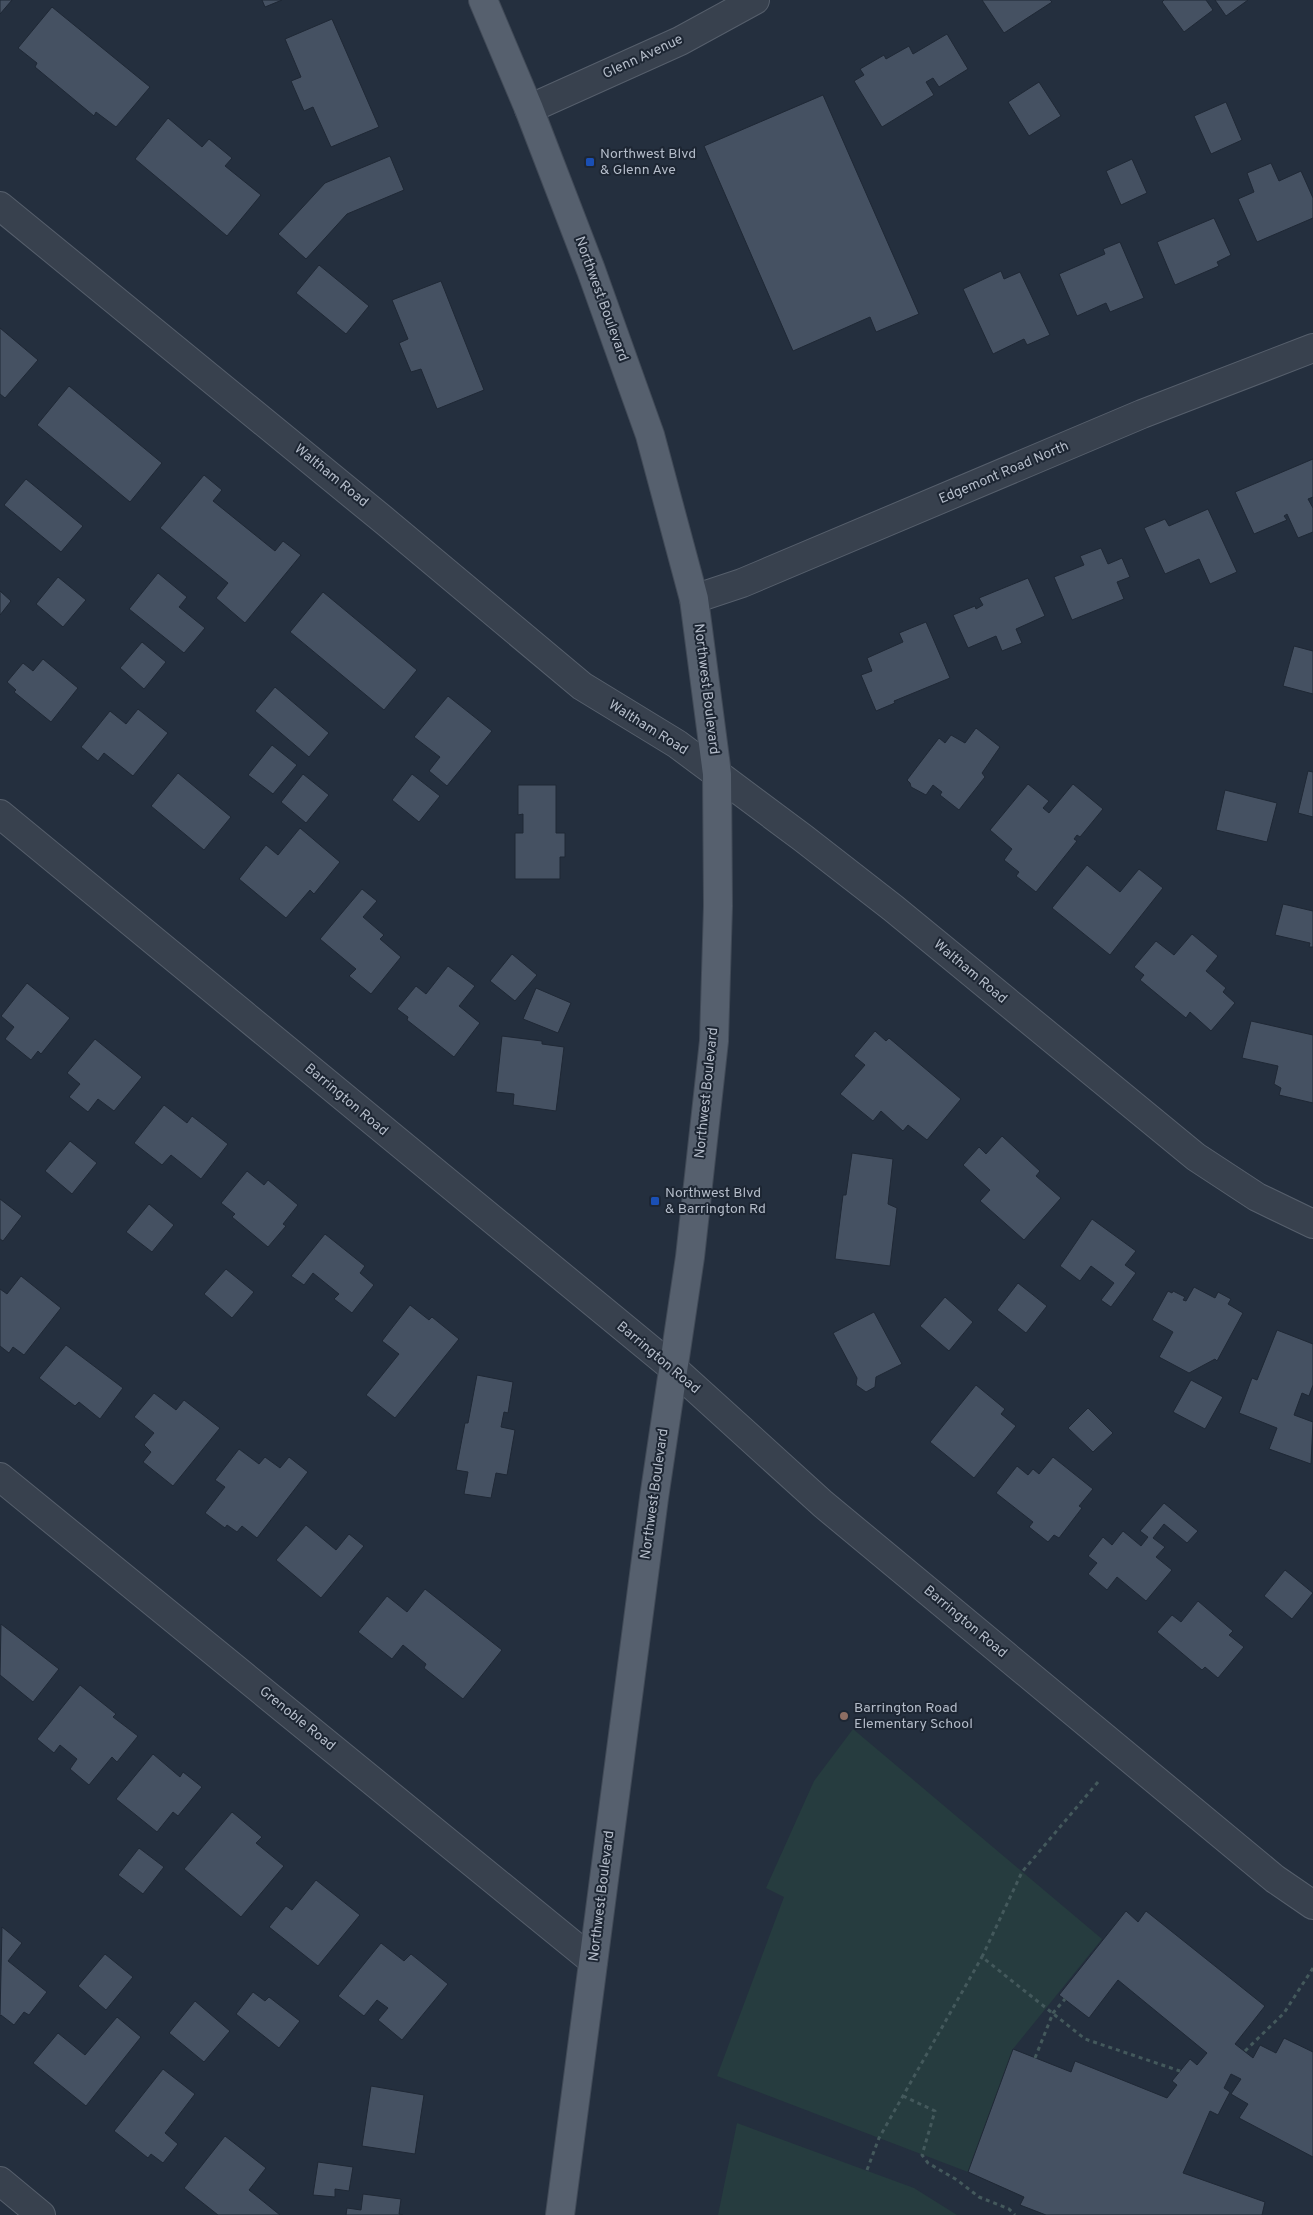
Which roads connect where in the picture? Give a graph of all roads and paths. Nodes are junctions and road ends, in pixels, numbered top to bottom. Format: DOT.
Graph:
graph roads {
  1 [pos="482,0"];
  2 [pos="755,0"];
  3 [pos="529,109"];
  4 [pos="0,206"];
  5 [pos="1313,348"];
  6 [pos="694,599"];
  7 [pos="717,774"];
  8 [pos="0,814"];
  9 [pos="1313,1224"];
  10 [pos="673,1368"];
  11 [pos="0,1477"];
  12 [pos="1098,1782"];
  13 [pos="1313,1905"];
  14 [pos="982,1957"];
  15 [pos="593,1961"];
  16 [pos="1313,1968"];
  17 [pos="1065,1999"];
  18 [pos="1053,2013"];
  19 [pos="1245,2051"];
  20 [pos="1036,2058"];
  21 [pos="1180,2071"];
  22 [pos="903,2096"];
  23 [pos="867,2170"];
  24 [pos="0,2181"];
  25 [pos="41,2215"];
  26 [pos="560,2215"];
  27 [pos="1015,2215"];
  1 -- 3 [label="main road, Northwest Boulevard"];
  2 -- 3 [label="street, Glenn Avenue"];
  3 -- 6 [label="main road, Northwest Boulevard"];
  4 -- 7 [label="street, Waltham Road"];
  5 -- 6 [label="street, Edgemont Road North"];
  6 -- 7 [label="main road, Northwest Boulevard"];
  7 -- 9 [label="street, Waltham Road"];
  7 -- 10 [label="main road, Northwest Boulevard"];
  8 -- 10 [label="street, Barrington Road"];
  10 -- 13 [label="street, Barrington Road"];
  10 -- 15 [label="main road, Northwest Boulevard"];
  11 -- 15 [label="street, Grenoble Road"];
  12 -- 14 [label="path"];
  14 -- 18 [label="path"];
  14 -- 22 [label="path"];
  15 -- 26 [label="main road, Northwest Boulevard"];
  16 -- 19 [label="path"];
  17 -- 18 [label="path"];
  18 -- 20 [label="path"];
  18 -- 21 [label="path"];
  22 -- 23 [label="path"];
  22 -- 27 [label="path"];
  24 -- 25 [label="street"];
}
